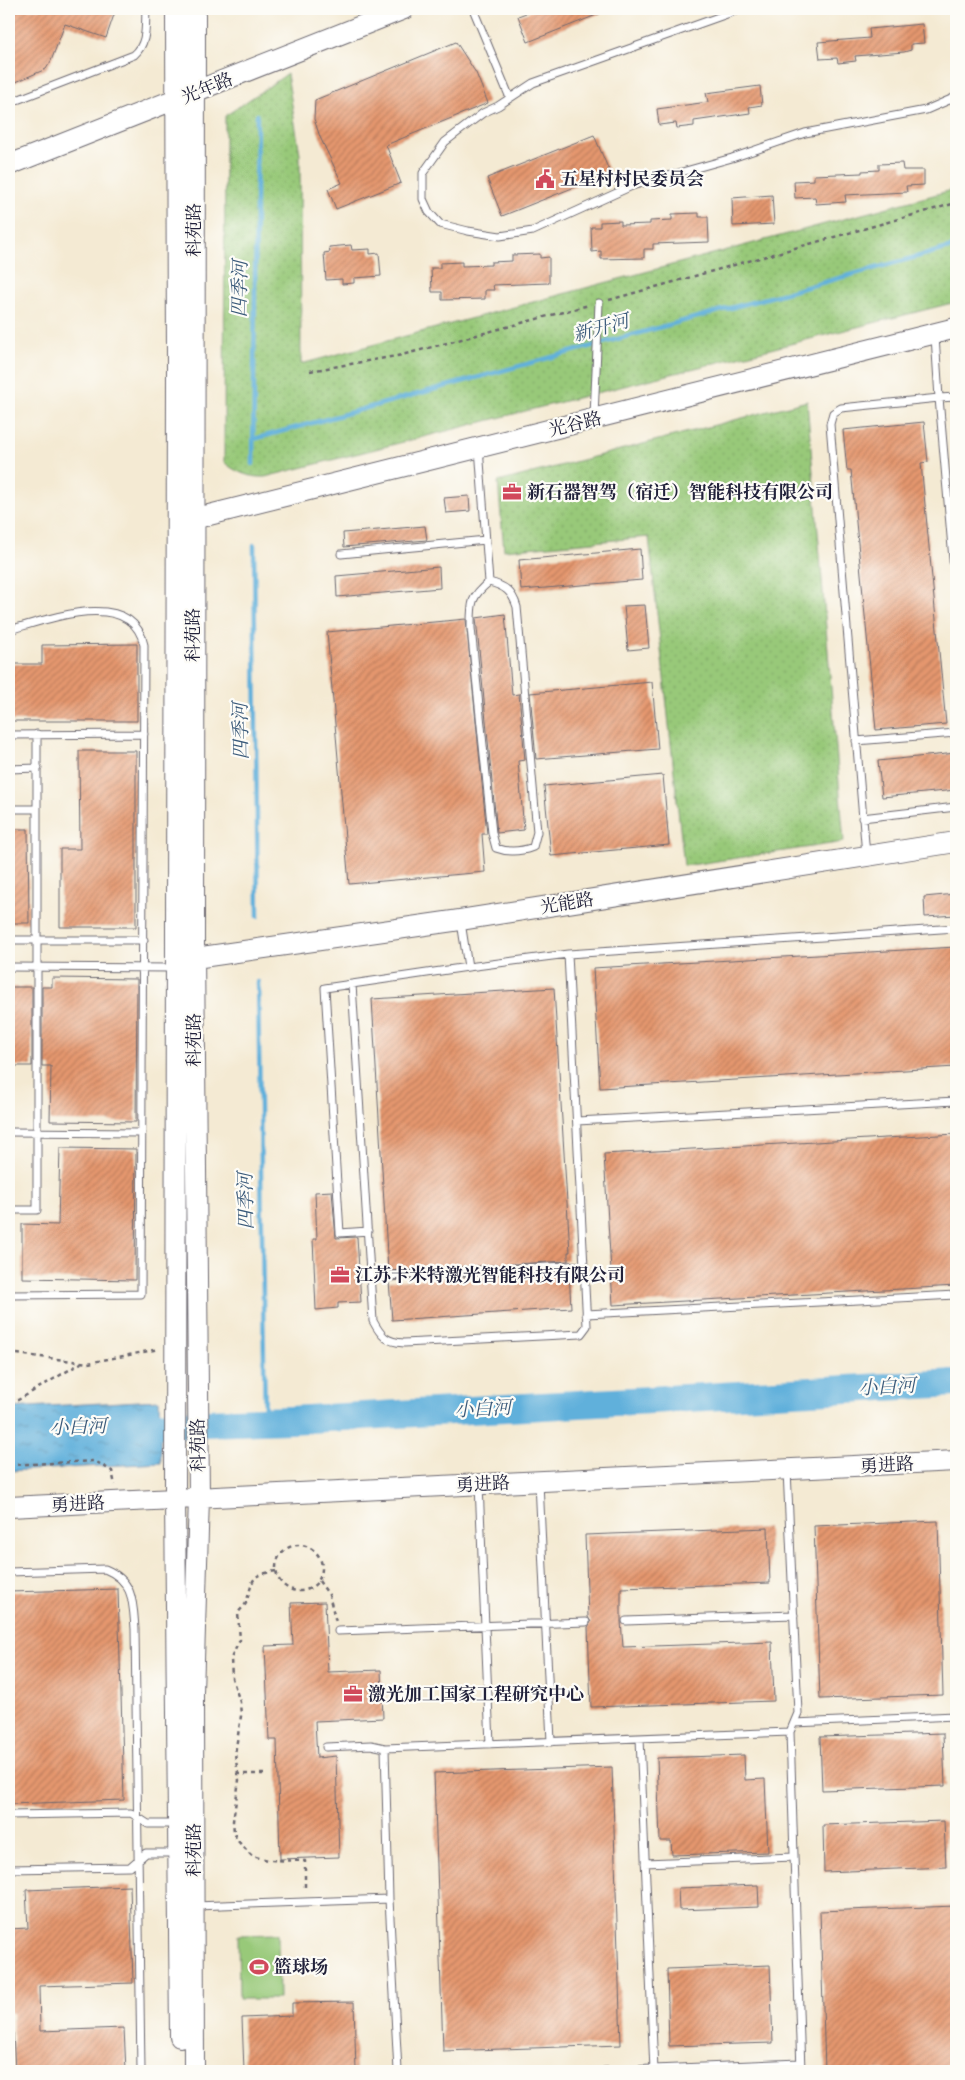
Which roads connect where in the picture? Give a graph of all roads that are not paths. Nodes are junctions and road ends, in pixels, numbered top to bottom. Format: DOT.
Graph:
graph roads {
  1 [pos="146,9"];
  2 [pos="176,9"];
  3 [pos="195,9"];
  4 [pos="404,9"];
  5 [pos="473,9"];
  6 [pos="741,9"];
  7 [pos="195,92"];
  8 [pos="510,98"];
  9 [pos="956,98"];
  10 [pos="176,100"];
  11 [pos="9,103"];
  12 [pos="9,165"];
  13 [pos="599,303"];
  14 [pos="956,328"];
  15 [pos="935,333"];
  16 [pos="956,396"];
  17 [pos="940,398"];
  18 [pos="594,419"];
  19 [pos="479,448"];
  20 [pos="193,519"];
  21 [pos="486,540"];
  22 [pos="341,554"];
  23 [pos="489,582"];
  24 [pos="956,594"];
  25 [pos="9,630"];
  26 [pos="956,733"];
  27 [pos="38,734"];
  28 [pos="144,734"];
  29 [pos="9,735"];
  30 [pos="856,741"];
  31 [pos="38,768"];
  32 [pos="9,769"];
  33 [pos="956,807"];
  34 [pos="9,809"];
  35 [pos="38,809"];
  36 [pos="862,818"];
  37 [pos="956,842"];
  38 [pos="866,857"];
  39 [pos="460,920"];
  40 [pos="956,928"];
  41 [pos="9,940"];
  42 [pos="37,940"];
  43 [pos="144,940"];
  44 [pos="568,954"];
  45 [pos="182,962"];
  46 [pos="9,967"];
  47 [pos="37,967"];
  48 [pos="468,967"];
  49 [pos="144,968"];
  50 [pos="352,984"];
  51 [pos="956,1101"];
  52 [pos="577,1122"];
  53 [pos="9,1132"];
  54 [pos="37,1132"];
  55 [pos="142,1133"];
  56 [pos="9,1210"];
  57 [pos="368,1231"];
  58 [pos="584,1265"];
  59 [pos="371,1277"];
  60 [pos="9,1295"];
  61 [pos="956,1295"];
  62 [pos="586,1314"];
  63 [pos="956,1461"];
  64 [pos="787,1469"];
  65 [pos="539,1482"];
  66 [pos="479,1484"];
  67 [pos="199,1498"];
  68 [pos="175,1499"];
  69 [pos="9,1507"];
  70 [pos="9,1572"];
  71 [pos="794,1615"];
  72 [pos="626,1621"];
  73 [pos="586,1622"];
  74 [pos="545,1624"];
  75 [pos="485,1626"];
  76 [pos="338,1631"];
  77 [pos="956,1716"];
  78 [pos="794,1723"];
  79 [pos="790,1732"];
  80 [pos="640,1738"];
  81 [pos="551,1742"];
  82 [pos="490,1744"];
  83 [pos="326,1747"];
  84 [pos="386,1748"];
  85 [pos="9,1815"];
  86 [pos="138,1817"];
  87 [pos="178,1824"];
  88 [pos="179,1853"];
  89 [pos="794,1857"];
  90 [pos="138,1859"];
  91 [pos="645,1863"];
  92 [pos="9,1869"];
  93 [pos="389,1898"];
  94 [pos="187,1906"];
  95 [pos="800,2067"];
  96 [pos="654,2070"];
  97 [pos="141,2071"];
  98 [pos="181,2071"];
  99 [pos="194,2071"];
  100 [pos="398,2071"];
  101 [pos="604,2071"];
  1 -- 11 [label="lane"];
  2 -- 10 [label="street, 科苑路"];
  3 -- 7 [label="street, 科苑路"];
  4 -- 7 [label="street, 光年路"];
  5 -- 8 [label="lane"];
  6 -- 8 [label="lane"];
  7 -- 10 [label="street, 光年路"];
  7 -- 20 [label="street, 科苑路"];
  8 -- 9 [label="lane"];
  10 -- 12 [label="street, 光年路"];
  10 -- 45 [label="street, 科苑路"];
  13 -- 18 [label="lane"];
  14 -- 15 [label="street, 光谷路"];
  15 -- 17 [label="lane"];
  15 -- 18 [label="street, 光谷路"];
  16 -- 17 [label="lane"];
  17 -- 24 [label="lane"];
  17 -- 30 [label="lane"];
  18 -- 19 [label="street, 光谷路"];
  19 -- 20 [label="street, 光谷路"];
  19 -- 21 [label="lane"];
  20 -- 45 [label="street, 科苑路"];
  21 -- 22 [label="lane"];
  21 -- 23 [label="lane"];
  23 -- 23 [label="lane"];
  25 -- 28 [label="lane"];
  26 -- 30 [label="lane"];
  27 -- 28 [label="lane"];
  27 -- 29 [label="lane"];
  27 -- 31 [label="lane"];
  28 -- 43 [label="lane"];
  30 -- 36 [label="lane"];
  31 -- 32 [label="lane"];
  31 -- 35 [label="lane"];
  33 -- 36 [label="lane"];
  34 -- 35 [label="lane"];
  35 -- 42 [label="lane"];
  36 -- 38 [label="lane"];
  37 -- 38 [label="street, 光能路"];
  38 -- 39 [label="street, 光能路"];
  39 -- 45 [label="street, 光能路"];
  39 -- 48 [label="lane"];
  40 -- 44 [label="lane"];
  41 -- 42 [label="lane"];
  42 -- 43 [label="lane"];
  42 -- 47 [label="lane"];
  43 -- 49 [label="lane"];
  44 -- 48 [label="lane"];
  44 -- 52 [label="lane"];
  45 -- 49 [label="lane"];
  45 -- 67 [label="street, 科苑路"];
  45 -- 68 [label="street, 科苑路"];
  46 -- 47 [label="lane"];
  47 -- 49 [label="lane"];
  47 -- 54 [label="lane"];
  48 -- 50 [label="lane"];
  49 -- 55 [label="lane"];
  50 -- 57 [label="lane"];
  50 -- 57 [label="lane"];
  51 -- 52 [label="lane"];
  52 -- 58 [label="lane"];
  53 -- 54 [label="lane"];
  54 -- 55 [label="lane"];
  54 -- 56 [label="lane"];
  55 -- 60 [label="lane"];
  57 -- 59 [label="lane"];
  58 -- 59 [label="lane"];
  58 -- 62 [label="lane"];
  59 -- 62 [label="lane"];
  61 -- 62 [label="lane"];
  63 -- 64 [label="street, 勇进路"];
  64 -- 65 [label="street, 勇进路"];
  64 -- 71 [label="lane"];
  65 -- 66 [label="street, 勇进路"];
  65 -- 74 [label="lane"];
  66 -- 67 [label="street, 勇进路"];
  66 -- 75 [label="lane"];
  67 -- 68 [label="street, 勇进路"];
  67 -- 94 [label="street, 科苑路"];
  68 -- 69 [label="street, 勇进路"];
  68 -- 87 [label="street, 科苑路"];
  70 -- 86 [label="lane"];
  71 -- 72 [label="lane"];
  71 -- 78 [label="lane"];
  73 -- 74 [label="lane"];
  74 -- 75 [label="lane"];
  74 -- 81 [label="lane"];
  75 -- 76 [label="lane"];
  75 -- 82 [label="lane"];
  77 -- 78 [label="lane"];
  78 -- 79 [label="lane"];
  79 -- 80 [label="lane"];
  79 -- 89 [label="lane"];
  80 -- 81 [label="lane"];
  80 -- 91 [label="lane"];
  81 -- 82 [label="lane"];
  82 -- 84 [label="lane"];
  83 -- 84 [label="lane"];
  84 -- 93 [label="lane"];
  85 -- 86 [label="lane"];
  86 -- 87 [label="lane"];
  86 -- 90 [label="lane"];
  87 -- 88 [label="street, 科苑路"];
  88 -- 90 [label="lane"];
  88 -- 94 [label="street, 科苑路"];
  89 -- 91 [label="lane"];
  89 -- 95 [label="lane"];
  90 -- 92 [label="lane"];
  90 -- 97 [label="lane"];
  91 -- 96 [label="lane"];
  93 -- 94 [label="lane"];
  93 -- 100 [label="lane"];
  94 -- 98 [label="street, 科苑路"];
  94 -- 99 [label="street, 科苑路"];
  95 -- 96 [label="lane"];
  96 -- 101 [label="lane"];
}
